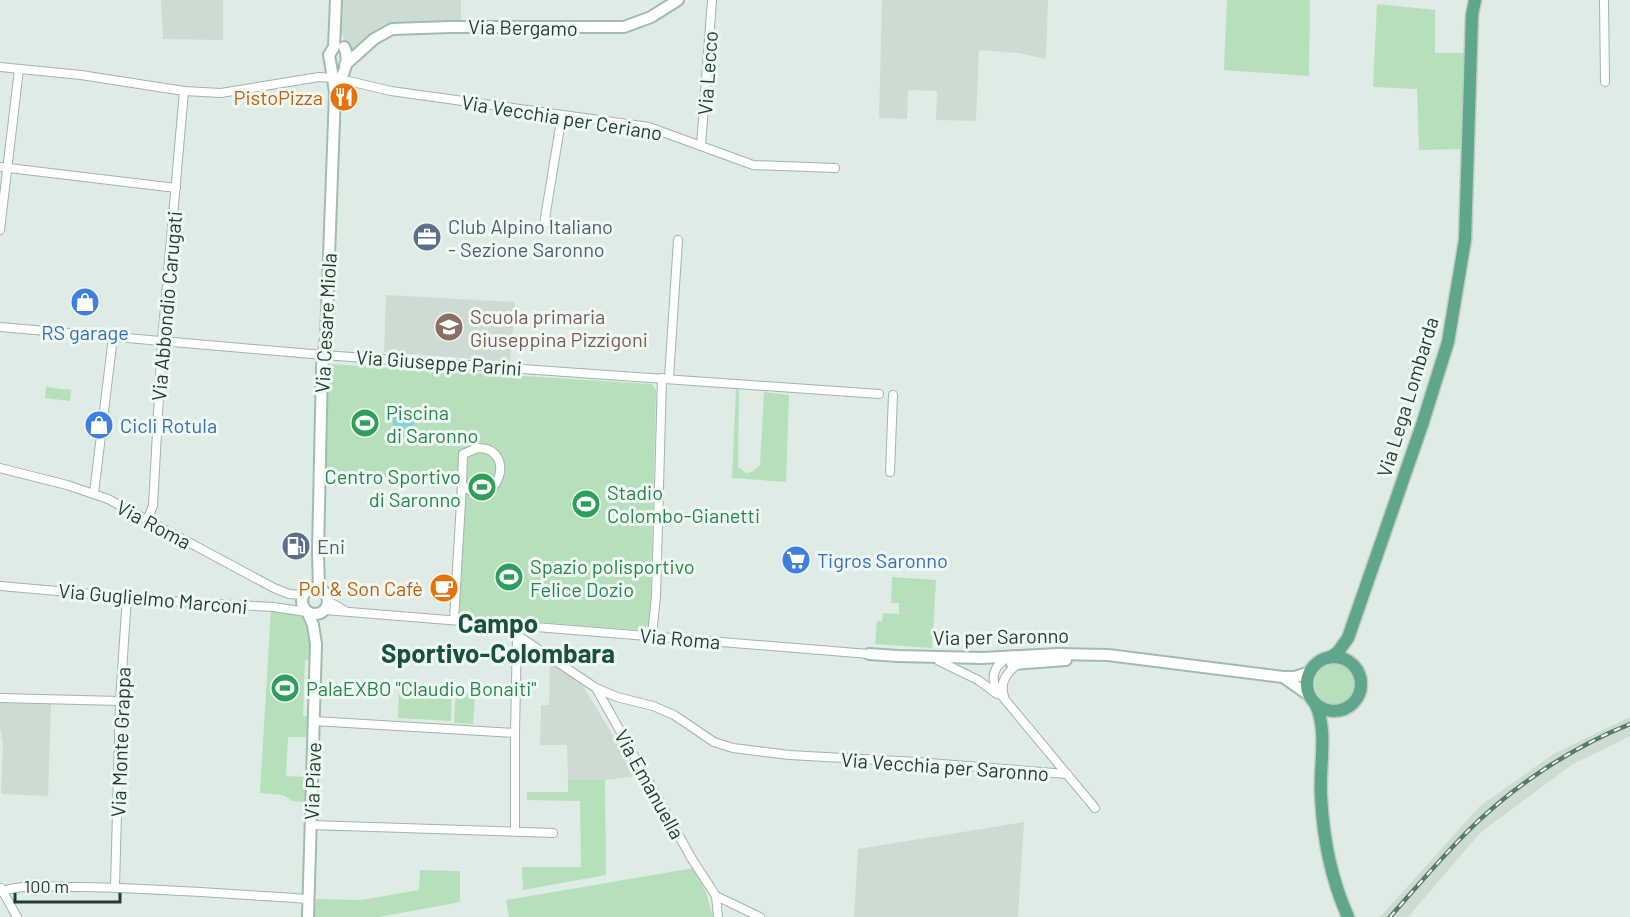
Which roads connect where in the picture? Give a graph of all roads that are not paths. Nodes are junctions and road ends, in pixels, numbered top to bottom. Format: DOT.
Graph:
graph roads {
  1 [pos="336,0"];
  2 [pos="678,0"];
  3 [pos="712,0"];
  4 [pos="1468,0"];
  5 [pos="1475,0"];
  6 [pos="1604,0"];
  7 [pos="1472,15"];
  8 [pos="366,45"];
  9 [pos="340,47"];
  10 [pos="0,67"];
  11 [pos="19,69"];
  12 [pos="338,74"];
  13 [pos="1605,82"];
  14 [pos="184,91"];
  15 [pos="562,116"];
  16 [pos="701,146"];
  17 [pos="3,167"];
  18 [pos="835,168"];
  19 [pos="176,188"];
  20 [pos="544,224"];
  21 [pos="0,230"];
  22 [pos="678,240"];
  23 [pos="0,327"];
  24 [pos="113,337"];
  25 [pos="162,341"];
  26 [pos="323,355"];
  27 [pos="666,378"];
  28 [pos="879,394"];
  29 [pos="893,395"];
  30 [pos="0,468"];
  31 [pos="890,472"];
  32 [pos="462,485"];
  33 [pos="94,494"];
  34 [pos="147,520"];
  35 [pos="0,586"];
  36 [pos="316,588"];
  37 [pos="302,595"];
  38 [pos="127,597"];
  39 [pos="325,608"];
  40 [pos="307,612"];
  41 [pos="454,620"];
  42 [pos="518,625"];
  43 [pos="517,635"];
  44 [pos="652,636"];
  45 [pos="1348,638"];
  46 [pos="316,644"];
  47 [pos="869,654"];
  48 [pos="1100,655"];
  49 [pos="902,657"];
  50 [pos="1330,657"];
  51 [pos="1003,661"];
  52 [pos="939,662"];
  53 [pos="1018,664"];
  54 [pos="1355,667"];
  55 [pos="1310,672"];
  56 [pos="1283,677"];
  57 [pos="596,688"];
  58 [pos="0,698"];
  59 [pos="1313,700"];
  60 [pos="120,701"];
  61 [pos="1008,702"];
  62 [pos="1344,709"];
  63 [pos="314,721"];
  64 [pos="514,733"];
  65 [pos="1322,745"];
  66 [pos="1067,774"];
  67 [pos="1095,808"];
  68 [pos="310,825"];
  69 [pos="515,831"];
  70 [pos="553,833"];
  71 [pos="116,887"];
  72 [pos="1,890"];
  73 [pos="716,896"];
  74 [pos="308,899"];
  75 [pos="17,917"];
  76 [pos="308,917"];
  77 [pos="718,917"];
  78 [pos="760,917"];
  79 [pos="1348,917"];
  1 -- 9 [label="street"];
  2 -- 8 [label="street, Via Bergamo"];
  3 -- 16 [label="street, Via Lecco"];
  4 -- 7 [label="main road, Via Lega Lombarda"];
  5 -- 7 [label="main road, Via Lega Lombarda"];
  6 -- 13 [label="street"];
  7 -- 45 [label="main road, Via Lega Lombarda"];
  8 -- 9 [label="street, Via Bergamo"];
  8 -- 12 [label="street, Via Bergamo"];
  9 -- 12 [label="street"];
  9 -- 12 [label="street"];
  10 -- 11 [label="street, Via Bergamo"];
  11 -- 14 [label="street, Via Bergamo"];
  11 -- 17 [label="street"];
  12 -- 14 [label="street, Via Bergamo"];
  12 -- 15 [label="street, Via Vecchia per Ceriano"];
  12 -- 26 [label="street, Via Cesare Miola"];
  14 -- 19 [label="street, Via Abbondio Carugati"];
  15 -- 16 [label="street, Via Vecchia per Ceriano"];
  15 -- 20 [label="street"];
  16 -- 18 [label="street, Via Vecchia per Ceriano"];
  17 -- 19 [label="street"];
  17 -- 21 [label="street"];
  19 -- 25 [label="street, Via Abbondio Carugati"];
  22 -- 27 [label="street"];
  23 -- 24 [label="street, Via Giuseppe Parini"];
  24 -- 25 [label="street, Via Giuseppe Parini"];
  24 -- 33 [label="street"];
  25 -- 26 [label="street, Via Giuseppe Parini"];
  25 -- 34 [label="street, Via Abbondio Carugati"];
  26 -- 27 [label="street, Via Giuseppe Parini"];
  26 -- 36 [label="street, Via Cesare Miola"];
  27 -- 28 [label="street, Via Giuseppe Parini"];
  27 -- 44 [label="street"];
  29 -- 31 [label="street"];
  30 -- 33 [label="street, Via Roma"];
  32 -- 32 [label="street"];
  32 -- 41 [label="street"];
  33 -- 34 [label="street, Via Roma"];
  34 -- 37 [label="street, Via Roma"];
  35 -- 38 [label="street, Via Guglielmo Marconi"];
  36 -- 37 [label="street"];
  36 -- 39 [label="street"];
  37 -- 40 [label="street"];
  38 -- 40 [label="street, Via Guglielmo Marconi"];
  38 -- 60 [label="street, Via Monte Grappa"];
  39 -- 40 [label="street"];
  39 -- 41 [label="street, Via Roma"];
  39 -- 46 [label="street, Via Piave"];
  40 -- 46 [label="street, Via Piave"];
  41 -- 42 [label="street, Via Roma"];
  42 -- 43 [label="street"];
  42 -- 44 [label="street, Via Roma"];
  43 -- 57 [label="street"];
  43 -- 64 [label="street"];
  44 -- 47 [label="street, Via Roma"];
  45 -- 50 [label="main road, Via Lega Lombarda"];
  45 -- 54 [label="main road"];
  46 -- 63 [label="street, Via Piave"];
  47 -- 49 [label="street, Via per Saronno"];
  48 -- 51 [label="street, Via per Saronno"];
  48 -- 53 [label="street, Via per Saronno"];
  48 -- 56 [label="street, Via per Saronno"];
  49 -- 51 [label="street, Via per Saronno"];
  49 -- 52 [label="street, Via per Saronno"];
  50 -- 54 [label="main road"];
  50 -- 55 [label="main road"];
  51 -- 52 [label="street, Via per Saronno"];
  51 -- 53 [label="street, Via per Saronno"];
  51 -- 61 [label="street"];
  52 -- 61 [label="street"];
  53 -- 61 [label="street"];
  54 -- 62 [label="main road"];
  55 -- 56 [label="street, Via per Saronno"];
  55 -- 59 [label="main road"];
  56 -- 59 [label="street, Via per Saronno"];
  57 -- 66 [label="street, Via Vecchia per Saronno"];
  57 -- 73 [label="street, Via Emanuella"];
  58 -- 60 [label="street"];
  59 -- 62 [label="main road"];
  59 -- 65 [label="main road"];
  60 -- 71 [label="street, Via Monte Grappa"];
  61 -- 66 [label="street"];
  62 -- 65 [label="main road"];
  63 -- 64 [label="street"];
  63 -- 68 [label="street, Via Piave"];
  64 -- 69 [label="street"];
  65 -- 79 [label="main road"];
  66 -- 67 [label="street"];
  68 -- 69 [label="street"];
  68 -- 74 [label="street, Via Piave"];
  69 -- 70 [label="street"];
  71 -- 72 [label="street"];
  71 -- 74 [label="street"];
  72 -- 75 [label="street"];
  73 -- 77 [label="street"];
  73 -- 78 [label="street"];
  74 -- 76 [label="street, Via Piave"];
}
